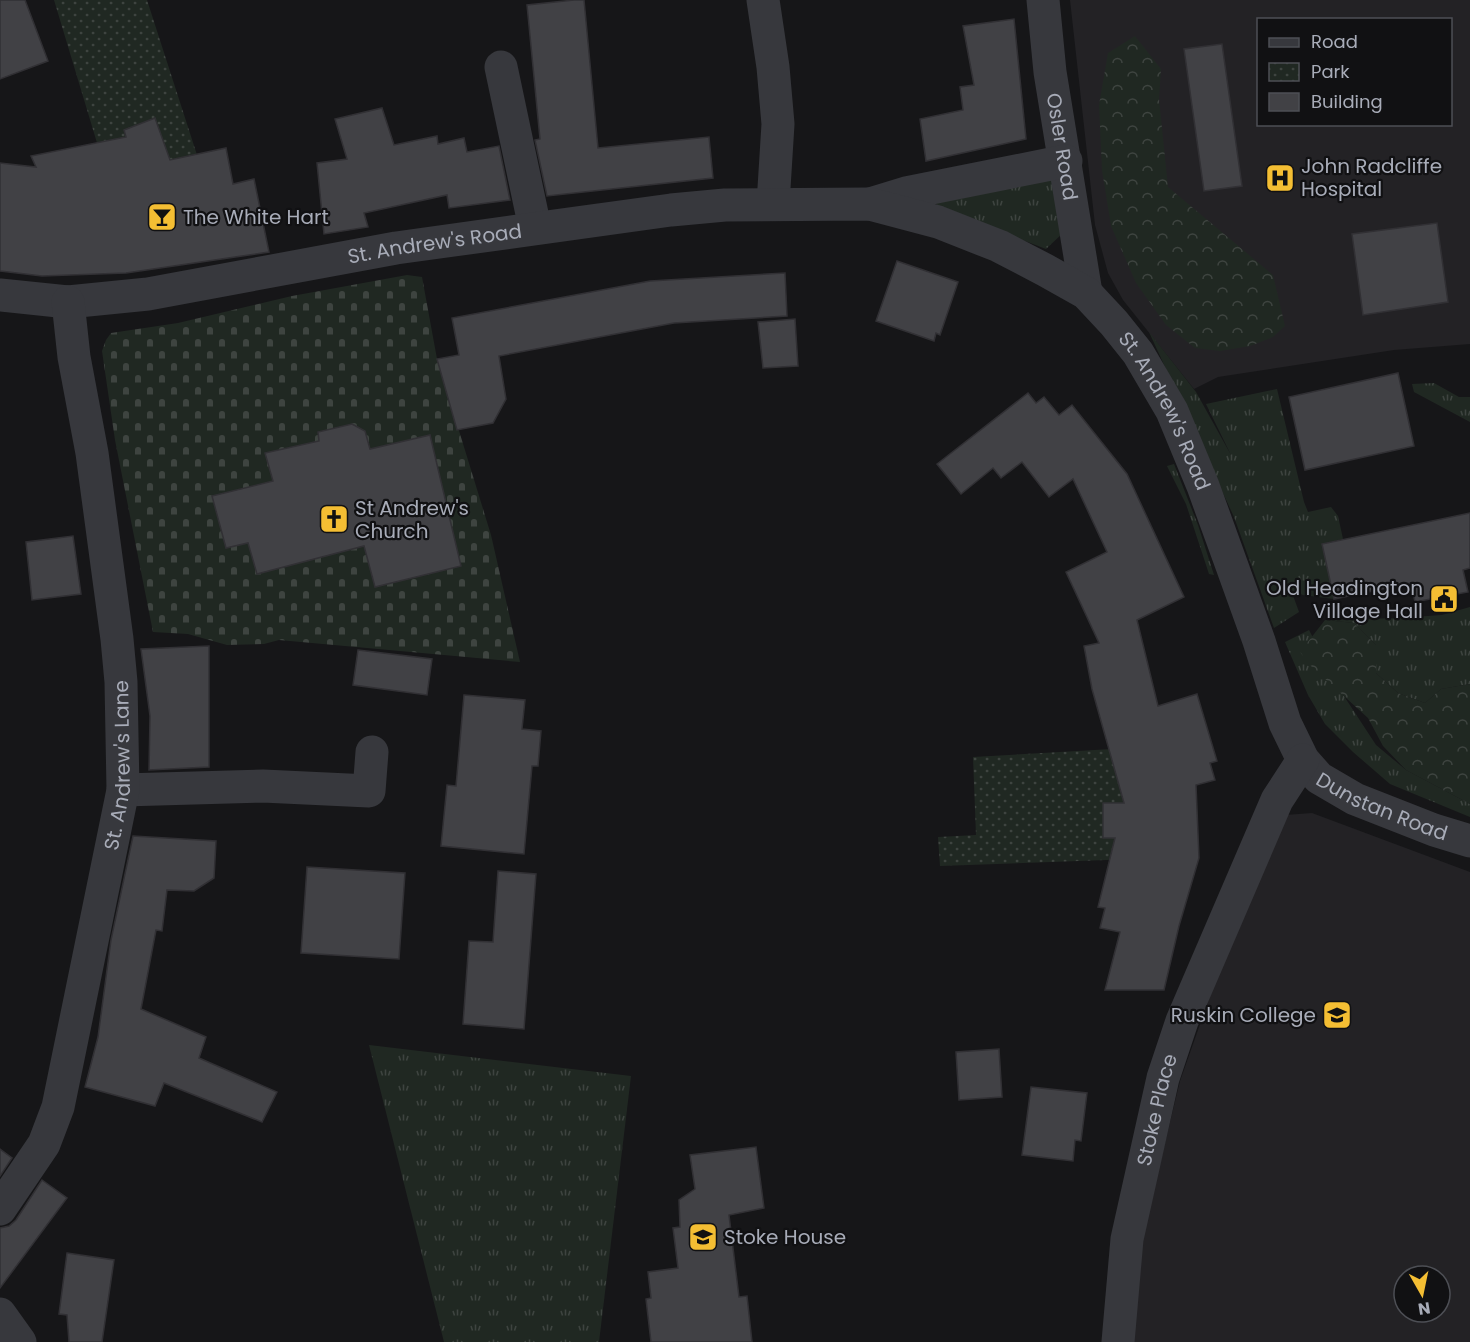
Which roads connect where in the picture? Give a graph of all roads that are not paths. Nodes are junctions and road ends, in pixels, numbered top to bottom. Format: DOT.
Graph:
graph roads {
  1 [pos="763,0"];
  2 [pos="1043,0"];
  3 [pos="501,67"];
  4 [pos="1066,161"];
  5 [pos="773,204"];
  6 [pos="870,204"];
  7 [pos="535,228"];
  8 [pos="1086,293"];
  9 [pos="0,295"];
  10 [pos="68,302"];
  11 [pos="372,752"];
  12 [pos="1303,760"];
  13 [pos="123,789"];
  14 [pos="1470,841"];
  15 [pos="0,1209"];
  16 [pos="0,1314"];
  17 [pos="20,1342"];
  18 [pos="1118,1342"];
  1 -- 5 [label="street"];
  2 -- 4 [label="street, Osler Road"];
  3 -- 7 [label="street"];
  4 -- 6 [label="street, St. Andrew's Road"];
  4 -- 8 [label="street, Osler Road"];
  5 -- 6 [label="street, St. Andrew's Road"];
  5 -- 7 [label="street, St. Andrew's Road"];
  6 -- 8 [label="street, St. Andrew's Road"];
  7 -- 10 [label="street, St. Andrew's Road"];
  8 -- 12 [label="street, St. Andrew's Road"];
  9 -- 10 [label="street, St. Andrew's Road"];
  10 -- 13 [label="street, St. Andrew's Lane"];
  11 -- 13 [label="street"];
  12 -- 14 [label="street, Dunstan Road"];
  12 -- 18 [label="street, Stoke Place"];
  13 -- 15 [label="street, St. Andrew's Lane"];
  16 -- 17 [label="street"];
}
